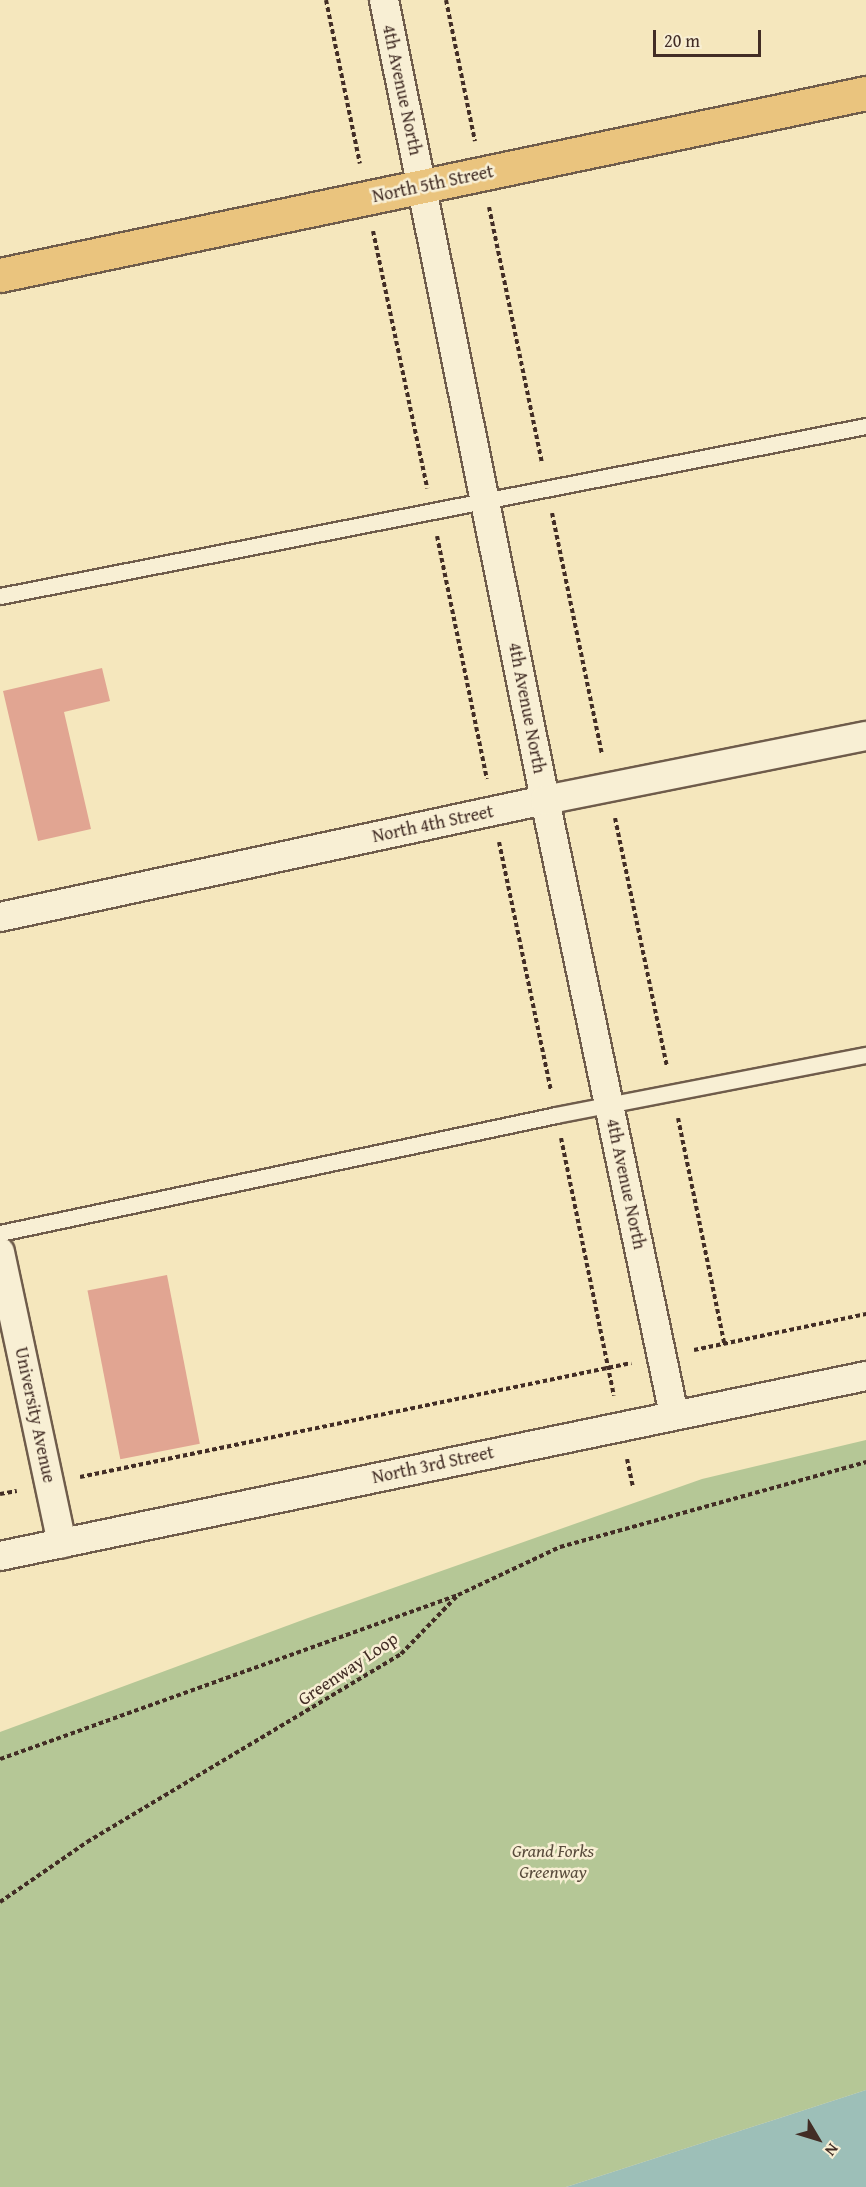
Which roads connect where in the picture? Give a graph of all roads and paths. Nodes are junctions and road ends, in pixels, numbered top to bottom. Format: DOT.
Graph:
graph roads {
  1 [pos="326,0"];
  2 [pos="384,0"];
  3 [pos="446,0"];
  4 [pos="866,93"];
  5 [pos="482,174"];
  6 [pos="422,186"];
  7 [pos="367,198"];
  8 [pos="0,275"];
  9 [pos="866,426"];
  10 [pos="548,491"];
  11 [pos="486,504"];
  12 [pos="432,514"];
  13 [pos="0,596"];
  14 [pos="866,736"];
  15 [pos="609,787"];
  16 [pos="545,800"];
  17 [pos="493,811"];
  18 [pos="0,917"];
  19 [pos="866,1055"];
  20 [pos="672,1092"];
  21 [pos="609,1104"];
  22 [pos="556,1115"];
  23 [pos="0,1233"];
  24 [pos="0,1252"];
  25 [pos="866,1314"];
  26 [pos="724,1343"];
  27 [pos="662,1356"];
  28 [pos="608,1367"];
  29 [pos="866,1376"];
  30 [pos="675,1414"];
  31 [pos="620,1426"];
  32 [pos="866,1462"];
  33 [pos="49,1484"];
  34 [pos="633,1487"];
  35 [pos="0,1494"];
  36 [pos="62,1543"];
  37 [pos="0,1556"];
  38 [pos="458,1595"];
  39 [pos="0,1759"];
  40 [pos="0,1902"];
  1 -- 7 [label="path"];
  2 -- 6 [label="street, 4th Avenue North"];
  3 -- 5 [label="path"];
  4 -- 5 [label="main road, North 5th Street"];
  5 -- 6 [label="main road, North 5th Street"];
  5 -- 10 [label="path"];
  6 -- 7 [label="main road, North 5th Street"];
  6 -- 11 [label="street, 4th Avenue North"];
  7 -- 8 [label="main road, North 5th Street"];
  7 -- 12 [label="path"];
  9 -- 10 [label="lane"];
  10 -- 11 [label="lane"];
  10 -- 15 [label="path"];
  11 -- 12 [label="lane"];
  11 -- 16 [label="street, 4th Avenue North"];
  12 -- 13 [label="lane"];
  12 -- 17 [label="path"];
  14 -- 15 [label="street, North 4th Street"];
  15 -- 16 [label="street, North 4th Street"];
  15 -- 20 [label="path"];
  16 -- 17 [label="street, North 4th Street"];
  16 -- 21 [label="street, 4th Avenue North"];
  17 -- 18 [label="street, North 4th Street"];
  17 -- 22 [label="path"];
  19 -- 20 [label="lane"];
  20 -- 21 [label="lane"];
  20 -- 26 [label="path"];
  21 -- 22 [label="lane"];
  21 -- 27 [label="street, 4th Avenue North"];
  22 -- 23 [label="lane"];
  22 -- 28 [label="path"];
  24 -- 33 [label="street, University Avenue"];
  25 -- 26 [label="path"];
  26 -- 27 [label="path"];
  27 -- 28 [label="path"];
  27 -- 30 [label="street, 4th Avenue North"];
  28 -- 31 [label="path"];
  28 -- 33 [label="path"];
  29 -- 30 [label="street, North 3rd Street"];
  30 -- 31 [label="street, North 3rd Street"];
  31 -- 34 [label="path"];
  31 -- 36 [label="street, North 3rd Street"];
  32 -- 38 [label="path, Greenway Loop"];
  33 -- 35 [label="path"];
  33 -- 36 [label="street, University Avenue"];
  36 -- 37 [label="street, North 3rd Street"];
  38 -- 39 [label="path"];
  38 -- 40 [label="path, Greenway Loop"];
}
